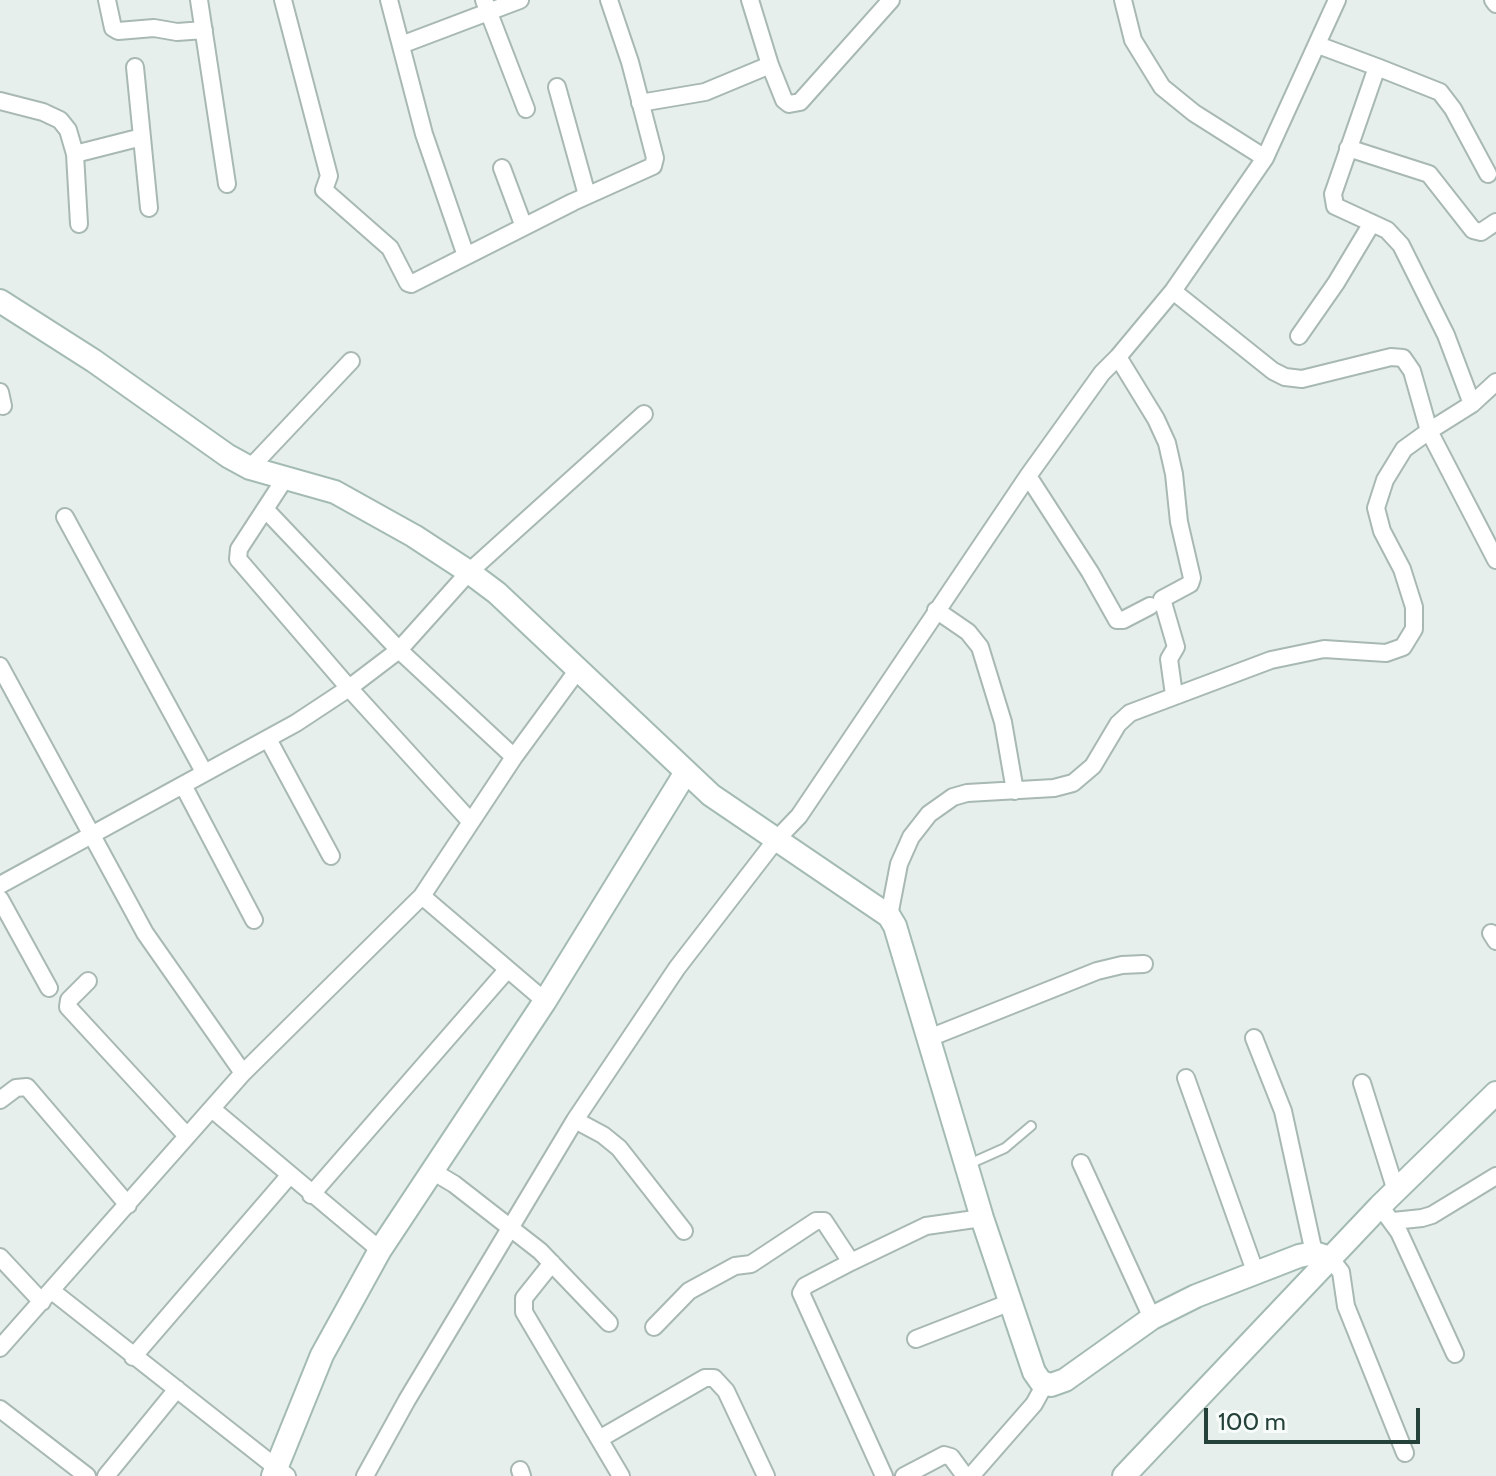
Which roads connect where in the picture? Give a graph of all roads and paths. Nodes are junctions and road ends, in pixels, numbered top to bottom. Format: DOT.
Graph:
graph roads {
  1 [pos="107,0"];
  2 [pos="199,0"];
  3 [pos="283,0"];
  4 [pos="389,0"];
  5 [pos="520,0"];
  6 [pos="609,0"];
  7 [pos="750,0"];
  8 [pos="891,0"];
  9 [pos="1123,0"];
  10 [pos="1337,0"];
  11 [pos="487,6"];
  12 [pos="204,30"];
  13 [pos="401,45"];
  14 [pos="1318,45"];
  15 [pos="770,65"];
  16 [pos="135,67"];
  17 [pos="1377,67"];
  18 [pos="557,87"];
  19 [pos="0,101"];
  20 [pos="640,103"];
  21 [pos="526,109"];
  22 [pos="142,137"];
  23 [pos="1348,148"];
  24 [pos="75,154"];
  25 [pos="1265,158"];
  26 [pos="502,168"];
  27 [pos="1493,177"];
  28 [pos="227,184"];
  29 [pos="587,195"];
  30 [pos="149,208"];
  31 [pos="1496,222"];
  32 [pos="1372,223"];
  33 [pos="79,224"];
  34 [pos="524,227"];
  35 [pos="466,256"];
  36 [pos="1173,291"];
  37 [pos="0,301"];
  38 [pos="1299,336"];
  39 [pos="1118,357"];
  40 [pos="351,361"];
  41 [pos="1494,389"];
  42 [pos="1472,404"];
  43 [pos="644,414"];
  44 [pos="1429,431"];
  45 [pos="250,468"];
  46 [pos="1028,476"];
  47 [pos="286,477"];
  48 [pos="265,509"];
  49 [pos="65,517"];
  50 [pos="1496,560"];
  51 [pos="469,572"];
  52 [pos="1150,606"];
  53 [pos="936,610"];
  54 [pos="399,650"];
  55 [pos="0,666"];
  56 [pos="577,671"];
  57 [pos="349,688"];
  58 [pos="1174,695"];
  59 [pos="268,739"];
  60 [pos="514,757"];
  61 [pos="204,772"];
  62 [pos="686,772"];
  63 [pos="183,785"];
  64 [pos="1015,791"];
  65 [pos="471,822"];
  66 [pos="92,834"];
  67 [pos="775,841"];
  68 [pos="331,856"];
  69 [pos="0,885"];
  70 [pos="422,896"];
  71 [pos="0,899"];
  72 [pos="889,916"];
  73 [pos="254,920"];
  74 [pos="1144,964"];
  75 [pos="507,970"];
  76 [pos="88,981"];
  77 [pos="49,988"];
  78 [pos="545,1001"];
  79 [pos="929,1038"];
  80 [pos="1254,1038"];
  81 [pos="243,1073"];
  82 [pos="1186,1078"];
  83 [pos="1362,1083"];
  84 [pos="1496,1093"];
  85 [pos="0,1100"];
  86 [pos="212,1109"];
  87 [pos="575,1120"];
  88 [pos="1031,1126"];
  89 [pos="187,1136"];
  90 [pos="1081,1163"];
  91 [pos="966,1166"];
  92 [pos="432,1171"];
  93 [pos="289,1176"];
  94 [pos="1496,1176"];
  95 [pos="311,1195"];
  96 [pos="128,1205"];
  97 [pos="1389,1206"];
  98 [pos="982,1218"];
  99 [pos="511,1230"];
  100 [pos="684,1231"];
  101 [pos="380,1250"];
  102 [pos="1322,1256"];
  103 [pos="0,1257"];
  104 [pos="851,1262"];
  105 [pos="552,1263"];
  106 [pos="1255,1271"];
  107 [pos="47,1296"];
  108 [pos="1011,1302"];
  109 [pos="1152,1318"];
  110 [pos="609,1323"];
  111 [pos="654,1327"];
  112 [pos="916,1339"];
  113 [pos="0,1348"];
  114 [pos="1455,1354"];
  115 [pos="133,1357"];
  116 [pos="1045,1384"];
  117 [pos="177,1389"];
  118 [pos="0,1409"];
  119 [pos="601,1438"];
  120 [pos="1405,1453"];
  121 [pos="279,1474"];
  122 [pos="87,1476"];
  123 [pos="106,1476"];
  124 [pos="365,1476"];
  125 [pos="621,1476"];
  126 [pos="766,1476"];
  127 [pos="884,1476"];
  128 [pos="904,1476"];
  129 [pos="968,1476"];
  130 [pos="1124,1476"];
  1 -- 12 [label="street"];
  2 -- 12 [label="street"];
  3 -- 35 [label="street"];
  4 -- 13 [label="street"];
  5 -- 11 [label="street"];
  6 -- 20 [label="street"];
  7 -- 15 [label="street"];
  8 -- 15 [label="street"];
  9 -- 25 [label="street"];
  10 -- 14 [label="street"];
  11 -- 13 [label="street"];
  11 -- 21 [label="street"];
  12 -- 28 [label="street"];
  13 -- 35 [label="street"];
  14 -- 17 [label="street"];
  14 -- 25 [label="street"];
  15 -- 20 [label="street"];
  16 -- 22 [label="street"];
  17 -- 23 [label="street"];
  17 -- 27 [label="street"];
  18 -- 29 [label="street"];
  19 -- 24 [label="street"];
  20 -- 29 [label="street"];
  22 -- 24 [label="street"];
  22 -- 30 [label="street"];
  23 -- 31 [label="street"];
  23 -- 32 [label="street"];
  24 -- 33 [label="street"];
  25 -- 36 [label="street"];
  26 -- 34 [label="street"];
  29 -- 34 [label="street"];
  32 -- 38 [label="street"];
  32 -- 42 [label="street"];
  34 -- 35 [label="street"];
  36 -- 39 [label="street"];
  36 -- 44 [label="street"];
  37 -- 45 [label="street"];
  39 -- 46 [label="street"];
  39 -- 58 [label="street"];
  40 -- 45 [label="street"];
  41 -- 42 [label="street"];
  42 -- 44 [label="street"];
  43 -- 51 [label="street"];
  44 -- 50 [label="street"];
  44 -- 58 [label="street"];
  45 -- 47 [label="street"];
  46 -- 52 [label="street"];
  46 -- 53 [label="street"];
  47 -- 48 [label="street"];
  47 -- 51 [label="street"];
  48 -- 54 [label="street"];
  48 -- 57 [label="street"];
  49 -- 61 [label="street"];
  51 -- 54 [label="street"];
  51 -- 56 [label="street"];
  53 -- 64 [label="street"];
  53 -- 67 [label="street"];
  54 -- 57 [label="street"];
  54 -- 60 [label="street"];
  55 -- 66 [label="street"];
  56 -- 60 [label="street"];
  56 -- 62 [label="street"];
  57 -- 59 [label="street"];
  57 -- 65 [label="street"];
  58 -- 64 [label="street"];
  59 -- 61 [label="street"];
  59 -- 68 [label="street"];
  60 -- 65 [label="street"];
  61 -- 63 [label="street"];
  62 -- 67 [label="street"];
  62 -- 78 [label="street"];
  63 -- 66 [label="street"];
  63 -- 73 [label="street"];
  64 -- 72 [label="street"];
  65 -- 70 [label="street"];
  66 -- 69 [label="street"];
  66 -- 81 [label="street"];
  67 -- 72 [label="street"];
  67 -- 87 [label="street"];
  70 -- 75 [label="street"];
  70 -- 81 [label="street"];
  71 -- 77 [label="street"];
  72 -- 79 [label="street"];
  74 -- 79 [label="street"];
  75 -- 78 [label="street"];
  75 -- 95 [label="street"];
  76 -- 89 [label="street"];
  78 -- 92 [label="street"];
  79 -- 91 [label="street"];
  80 -- 102 [label="street"];
  81 -- 86 [label="street"];
  82 -- 106 [label="street"];
  83 -- 97 [label="street"];
  84 -- 97 [label="street"];
  85 -- 96 [label="street"];
  86 -- 89 [label="street"];
  86 -- 93 [label="street"];
  87 -- 99 [label="street"];
  87 -- 100 [label="street"];
  88 -- 91 [label="lane"];
  89 -- 96 [label="street"];
  90 -- 109 [label="street"];
  91 -- 98 [label="street"];
  92 -- 99 [label="street"];
  92 -- 101 [label="street"];
  93 -- 95 [label="street"];
  93 -- 115 [label="street"];
  94 -- 97 [label="street"];
  95 -- 101 [label="street"];
  96 -- 107 [label="street"];
  97 -- 102 [label="street"];
  97 -- 114 [label="street"];
  98 -- 104 [label="street"];
  98 -- 108 [label="street"];
  99 -- 105 [label="street"];
  99 -- 124 [label="street"];
  101 -- 121 [label="street"];
  102 -- 106 [label="street"];
  102 -- 120 [label="street"];
  102 -- 130 [label="street"];
  103 -- 107 [label="street"];
  104 -- 111 [label="street"];
  104 -- 127 [label="street"];
  105 -- 110 [label="street"];
  105 -- 119 [label="street"];
  106 -- 109 [label="street"];
  107 -- 113 [label="street"];
  107 -- 115 [label="street"];
  108 -- 112 [label="street"];
  108 -- 116 [label="street"];
  109 -- 116 [label="street"];
  115 -- 117 [label="street"];
  116 -- 129 [label="street"];
  117 -- 121 [label="street"];
  117 -- 123 [label="street"];
  118 -- 122 [label="street"];
  119 -- 125 [label="street"];
  119 -- 126 [label="street"];
  128 -- 129 [label="street"];
}
